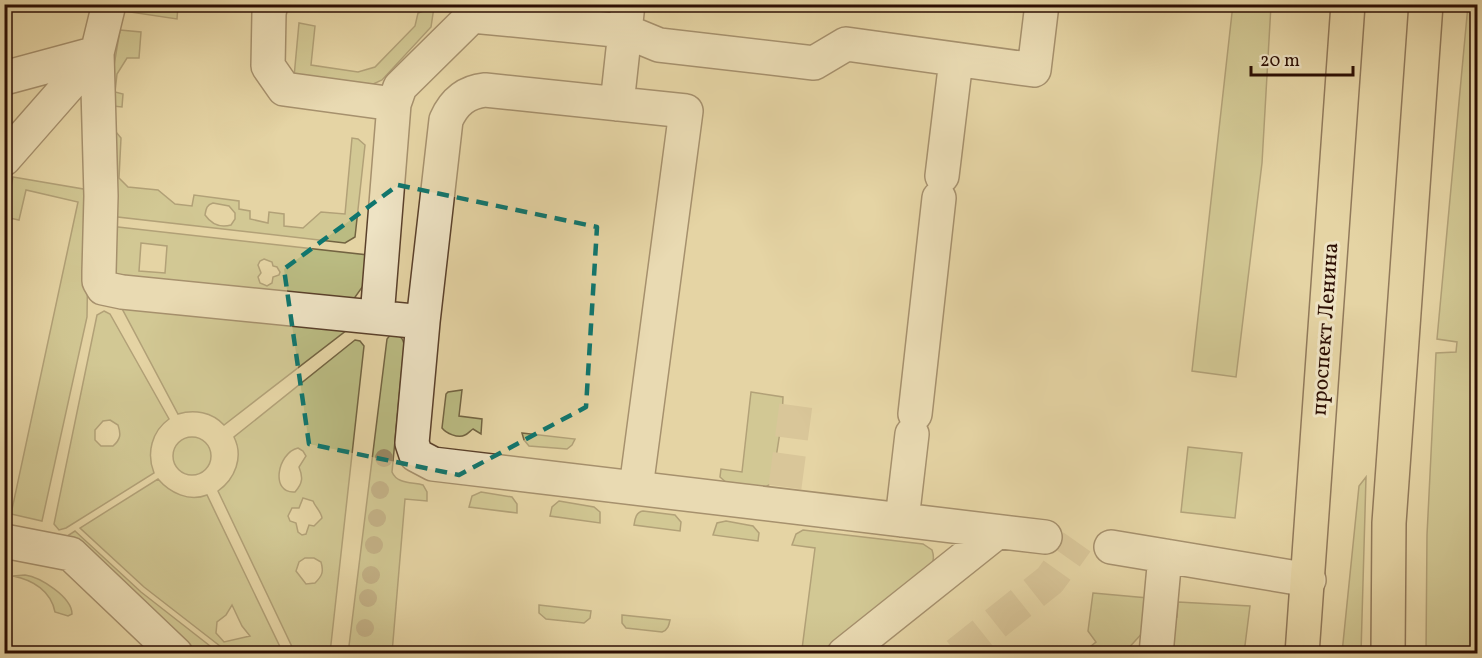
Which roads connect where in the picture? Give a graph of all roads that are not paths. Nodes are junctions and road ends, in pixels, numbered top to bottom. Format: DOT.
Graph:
graph roads {
  1 [pos="109,4"];
  2 [pos="272,4"];
  3 [pos="1042,4"];
  4 [pos="1348,4"];
  5 [pos="1426,4"];
  6 [pos="468,10"];
  7 [pos="627,18"];
  8 [pos="97,53"];
  9 [pos="956,60"];
  10 [pos="4,78"];
  11 [pos="394,104"];
  12 [pos="617,104"];
  13 [pos="4,159"];
  14 [pos="377,317"];
  15 [pos="423,322"];
  16 [pos="636,488"];
  17 [pos="903,520"];
  18 [pos="997,532"];
  19 [pos="1045,537"];
  20 [pos="4,541"];
  21 [pos="1111,547"];
  22 [pos="1165,555"];
  23 [pos="1309,580"];
  24 [pos="176,654"];
  25 [pos="844,654"];
  26 [pos="1156,654"];
  27 [pos="1302,654"];
  28 [pos="1388,654"];
  1 -- 8 [label="lane"];
  2 -- 11 [label="lane"];
  3 -- 9 [label="lane"];
  4 -- 23 [label="main road, проспект Ленина"];
  5 -- 28 [label="main road"];
  6 -- 7 [label="lane"];
  6 -- 11 [label="lane"];
  7 -- 9 [label="lane"];
  7 -- 12 [label="lane"];
  8 -- 10 [label="lane"];
  8 -- 13 [label="lane"];
  8 -- 14 [label="lane"];
  9 -- 17 [label="lane"];
  11 -- 14 [label="lane"];
  12 -- 15 [label="lane"];
  12 -- 16 [label="lane"];
  14 -- 15 [label="lane"];
  15 -- 16 [label="lane"];
  16 -- 17 [label="lane"];
  17 -- 18 [label="lane"];
  18 -- 19 [label="lane"];
  18 -- 25 [label="lane"];
  20 -- 24 [label="lane"];
  21 -- 22 [label="lane"];
  22 -- 23 [label="lane"];
  22 -- 26 [label="lane"];
  23 -- 27 [label="main road, проспект Ленина"];
}
